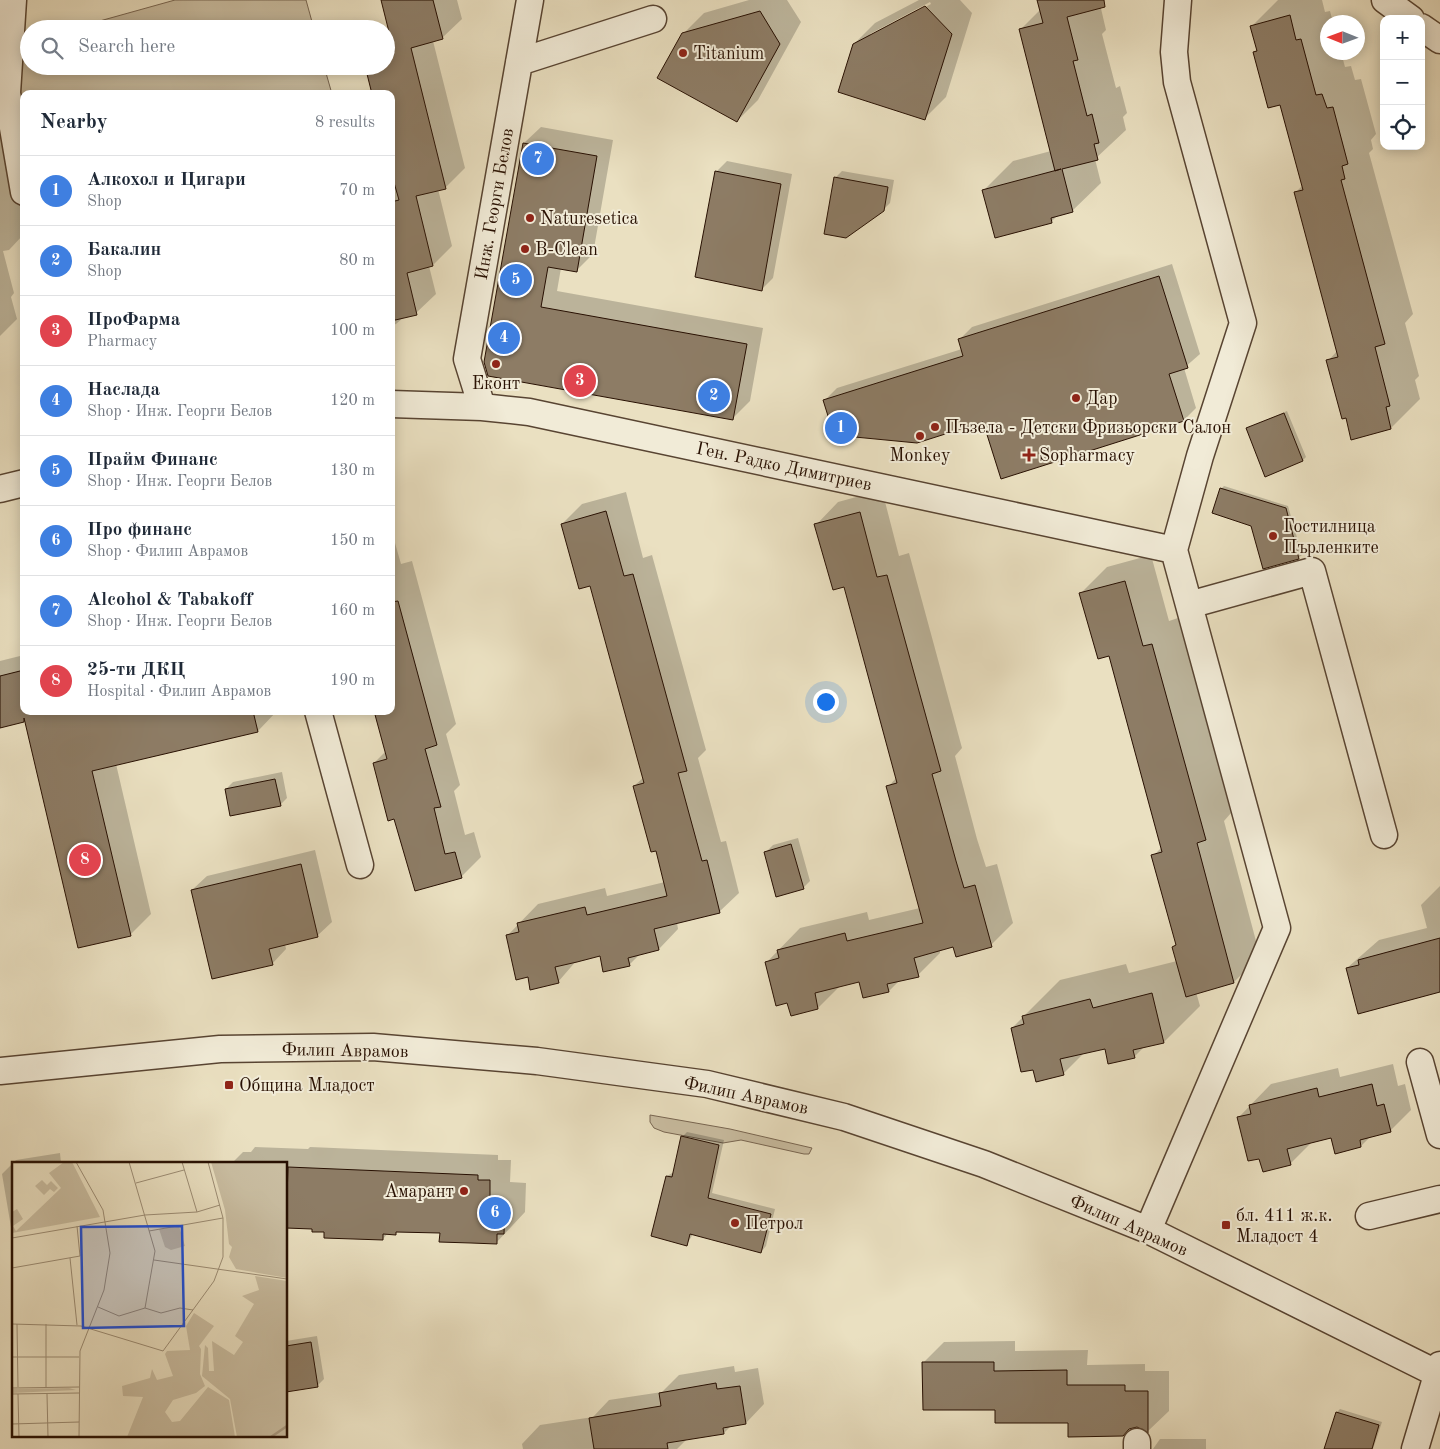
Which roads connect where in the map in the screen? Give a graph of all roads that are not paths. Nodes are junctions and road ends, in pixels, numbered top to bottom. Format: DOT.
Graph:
graph roads {
  1 [pos="13,0"];
  2 [pos="530,0"];
  3 [pos="1178,0"];
  4 [pos="1385,0"];
  5 [pos="1406,15"];
  6 [pos="653,19"];
  7 [pos="1425,30"];
  8 [pos="1440,40"];
  9 [pos="519,62"];
  10 [pos="20,169"];
  11 [pos="395,404"];
  12 [pos="482,407"];
  13 [pos="20,484"];
  14 [pos="0,489"];
  15 [pos="1174,550"];
  16 [pos="1189,605"];
  17 [pos="319,715"];
  18 [pos="1384,835"];
  19 [pos="360,865"];
  20 [pos="1420,1062"];
  21 [pos="0,1071"];
  22 [pos="1440,1135"];
  23 [pos="1440,1198"];
  24 [pos="1369,1216"];
  25 [pos="1148,1230"];
  26 [pos="1439,1371"];
  27 [pos="1415,1449"];
  1 -- 10 [label="street"];
  2 -- 9 [label="street, Инж. Георги Белов"];
  3 -- 15 [label="street"];
  4 -- 5 [label="street"];
  6 -- 9 [label="street"];
  7 -- 8 [label="street"];
  9 -- 12 [label="street, Инж. Георги Белов"];
  11 -- 12 [label="street, Ген. Радко Димитриев"];
  12 -- 15 [label="street, Ген. Радко Димитриев"];
  13 -- 14 [label="street"];
  15 -- 16 [label="street"];
  16 -- 18 [label="street"];
  16 -- 25 [label="street"];
  17 -- 19 [label="street"];
  20 -- 22 [label="street"];
  21 -- 25 [label="street, Филип Аврамов"];
  23 -- 24 [label="street"];
  25 -- 26 [label="street, Филип Аврамов"];
  26 -- 27 [label="street"];
}
